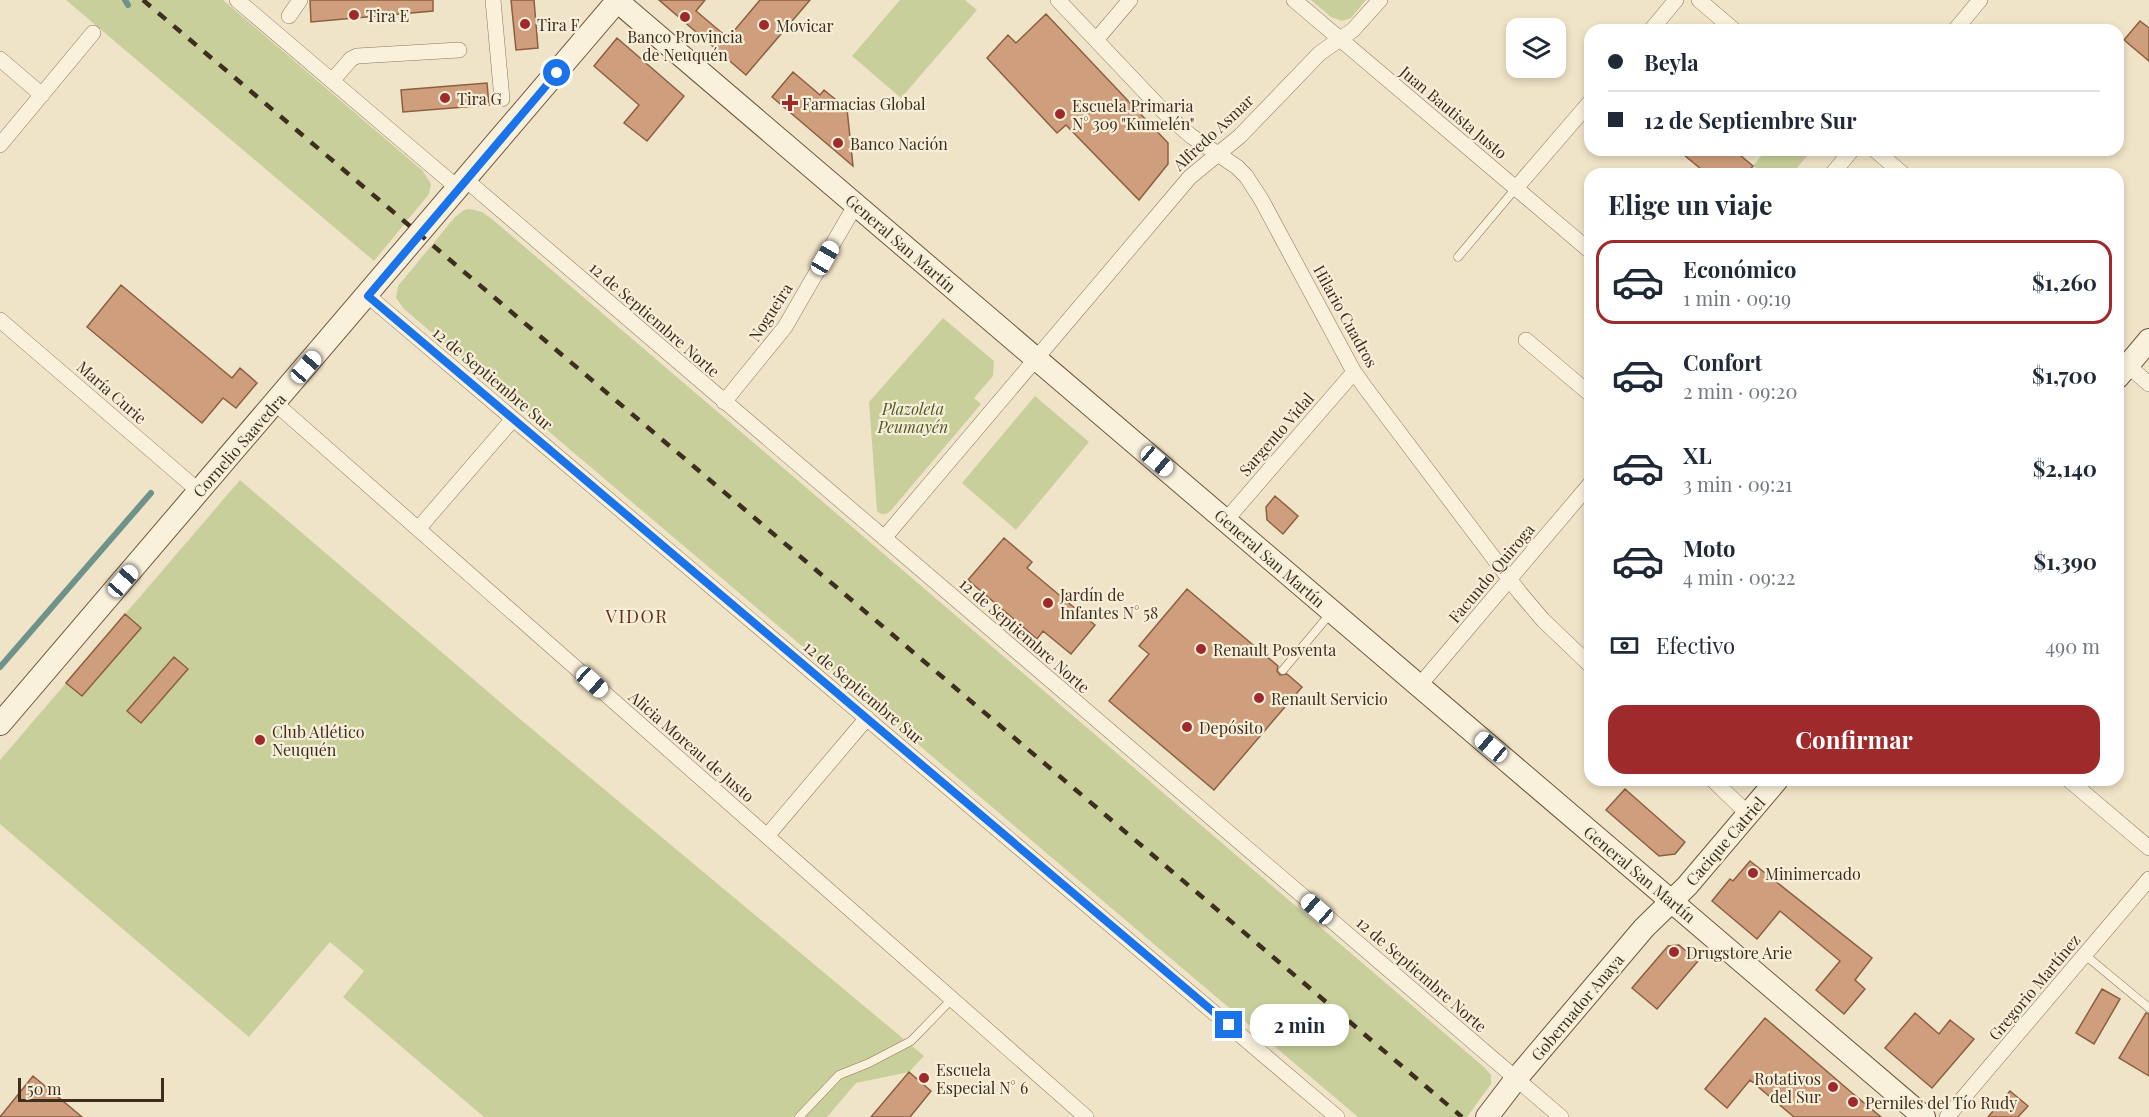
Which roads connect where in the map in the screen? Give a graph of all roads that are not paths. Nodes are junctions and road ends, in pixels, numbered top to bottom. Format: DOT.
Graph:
graph roads {
  1 [pos="237,0"];
  2 [pos="300,0"];
  3 [pos="493,0"];
  4 [pos="617,0"];
  5 [pos="1058,0"];
  6 [pos="1130,0"];
  7 [pos="1294,0"];
  8 [pos="1380,0"];
  9 [pos="1676,0"];
  10 [pos="1699,0"];
  11 [pos="1980,0"];
  12 [pos="289,16"];
  13 [pos="1656,24"];
  14 [pos="1727,24"];
  15 [pos="1960,24"];
  16 [pos="93,33"];
  17 [pos="1339,38"];
  18 [pos="1096,40"];
  19 [pos="459,50"];
  20 [pos="0,59"];
  21 [pos="332,81"];
  22 [pos="42,95"];
  23 [pos="502,99"];
  24 [pos="1584,109"];
  25 [pos="0,145"];
  26 [pos="1217,154"];
  27 [pos="1847,156"];
  28 [pos="1882,156"];
  29 [pos="1837,168"];
  30 [pos="1896,168"];
  31 [pos="462,185"];
  32 [pos="1516,189"];
  33 [pos="856,204"];
  34 [pos="1584,246"];
  35 [pos="1458,257"];
  36 [pos="368,296"];
  37 [pos="0,320"];
  38 [pos="1526,340"];
  39 [pos="2149,340"];
  40 [pos="1036,358"];
  41 [pos="2124,364"];
  42 [pos="2124,369"];
  43 [pos="1354,372"];
  44 [pos="2149,384"];
  45 [pos="1584,389"];
  46 [pos="724,402"];
  47 [pos="275,403"];
  48 [pos="513,419"];
  49 [pos="1584,491"];
  50 [pos="200,492"];
  51 [pos="1226,520"];
  52 [pos="418,529"];
  53 [pos="884,538"];
  54 [pos="1509,579"];
  55 [pos="1332,611"];
  56 [pos="1584,659"];
  57 [pos="1283,670"];
  58 [pos="1419,686"];
  59 [pos="867,718"];
  60 [pos="0,724"];
  61 [pos="1719,786"];
  62 [pos="1772,786"];
  63 [pos="2076,786"];
  64 [pos="1749,814"];
  65 [pos="766,836"];
  66 [pos="2149,848"];
  67 [pos="2149,879"];
  68 [pos="1671,900"];
  69 [pos="2085,955"];
  70 [pos="952,999"];
  71 [pos="2149,1008"];
  72 [pos="1516,1079"];
  73 [pos="799,1117"];
  74 [pos="1086,1117"];
  75 [pos="1337,1117"];
  76 [pos="1487,1117"];
  77 [pos="1561,1117"];
  78 [pos="1924,1117"];
  79 [pos="1947,1117"];
  1 -- 21 [label="street, 12 de Septiembre Norte"];
  2 -- 12 [label="street"];
  3 -- 23 [label="street"];
  4 -- 31 [label="main road, Cornelio Saavedra"];
  4 -- 33 [label="main road, General San Martín"];
  5 -- 18 [label="street, Hilario Cuadros"];
  6 -- 18 [label="street"];
  7 -- 17 [label="street, Juan Bautista Justo"];
  8 -- 17 [label="street, Alfredo Asmar"];
  9 -- 13 [label="street"];
  10 -- 14 [label="street"];
  11 -- 15 [label="street"];
  16 -- 22 [label="street"];
  17 -- 26 [label="street, Alfredo Asmar"];
  17 -- 32 [label="street, Juan Bautista Justo"];
  18 -- 26 [label="street, Hilario Cuadros"];
  19 -- 21 [label="street"];
  20 -- 22 [label="street"];
  21 -- 31 [label="street, 12 de Septiembre Norte"];
  22 -- 25 [label="street"];
  24 -- 32 [label="street"];
  26 -- 40 [label="street, Alfredo Asmar"];
  26 -- 43 [label="street, Hilario Cuadros"];
  27 -- 29 [label="street"];
  28 -- 30 [label="street"];
  31 -- 36 [label="main road, Cornelio Saavedra"];
  31 -- 46 [label="street, 12 de Septiembre Norte"];
  32 -- 34 [label="street, Juan Bautista Justo"];
  32 -- 35 [label="lane"];
  33 -- 40 [label="main road, General San Martín"];
  33 -- 46 [label="street, Nogueira"];
  36 -- 47 [label="main road, Cornelio Saavedra"];
  36 -- 48 [label="street, 12 de Septiembre Sur"];
  37 -- 50 [label="street, María Curie"];
  38 -- 45 [label="street"];
  39 -- 41 [label="main road"];
  40 -- 51 [label="main road, General San Martín"];
  40 -- 53 [label="street, Alfredo Asmar"];
  42 -- 44 [label="street"];
  43 -- 51 [label="street, Sargento Vidal"];
  43 -- 54 [label="street, Hilario Cuadros"];
  46 -- 53 [label="street, 12 de Septiembre Norte"];
  47 -- 50 [label="main road, Cornelio Saavedra"];
  47 -- 52 [label="street, Alicia Moreau de Justo"];
  48 -- 52 [label="street"];
  48 -- 59 [label="street, 12 de Septiembre Sur"];
  49 -- 54 [label="street, Facundo Quiroga"];
  50 -- 60 [label="main road, Cornelio Saavedra"];
  51 -- 55 [label="main road, General San Martín"];
  52 -- 65 [label="street, Alicia Moreau de Justo"];
  53 -- 72 [label="street, 12 de Septiembre Norte"];
  54 -- 56 [label="street, Hilario Cuadros"];
  54 -- 58 [label="street, Facundo Quiroga"];
  55 -- 57 [label="lane"];
  55 -- 58 [label="main road, General San Martín"];
  58 -- 68 [label="main road, General San Martín"];
  59 -- 65 [label="street"];
  59 -- 75 [label="street, 12 de Septiembre Sur"];
  61 -- 64 [label="street"];
  62 -- 64 [label="main road, Cacique Catriel"];
  63 -- 66 [label="street"];
  64 -- 68 [label="main road, Cacique Catriel"];
  65 -- 70 [label="street, Alicia Moreau de Justo"];
  67 -- 69 [label="street, Gregorio Martínez"];
  68 -- 72 [label="main road, Gobernador Anaya"];
  68 -- 78 [label="main road, General San Martín"];
  69 -- 71 [label="lane"];
  69 -- 79 [label="street, Gregorio Martínez"];
  70 -- 73 [label="lane"];
  70 -- 74 [label="street, Alicia Moreau de Justo"];
  72 -- 76 [label="main road, Gobernador Anaya"];
  72 -- 77 [label="street, 12 de Septiembre Norte"];
}
